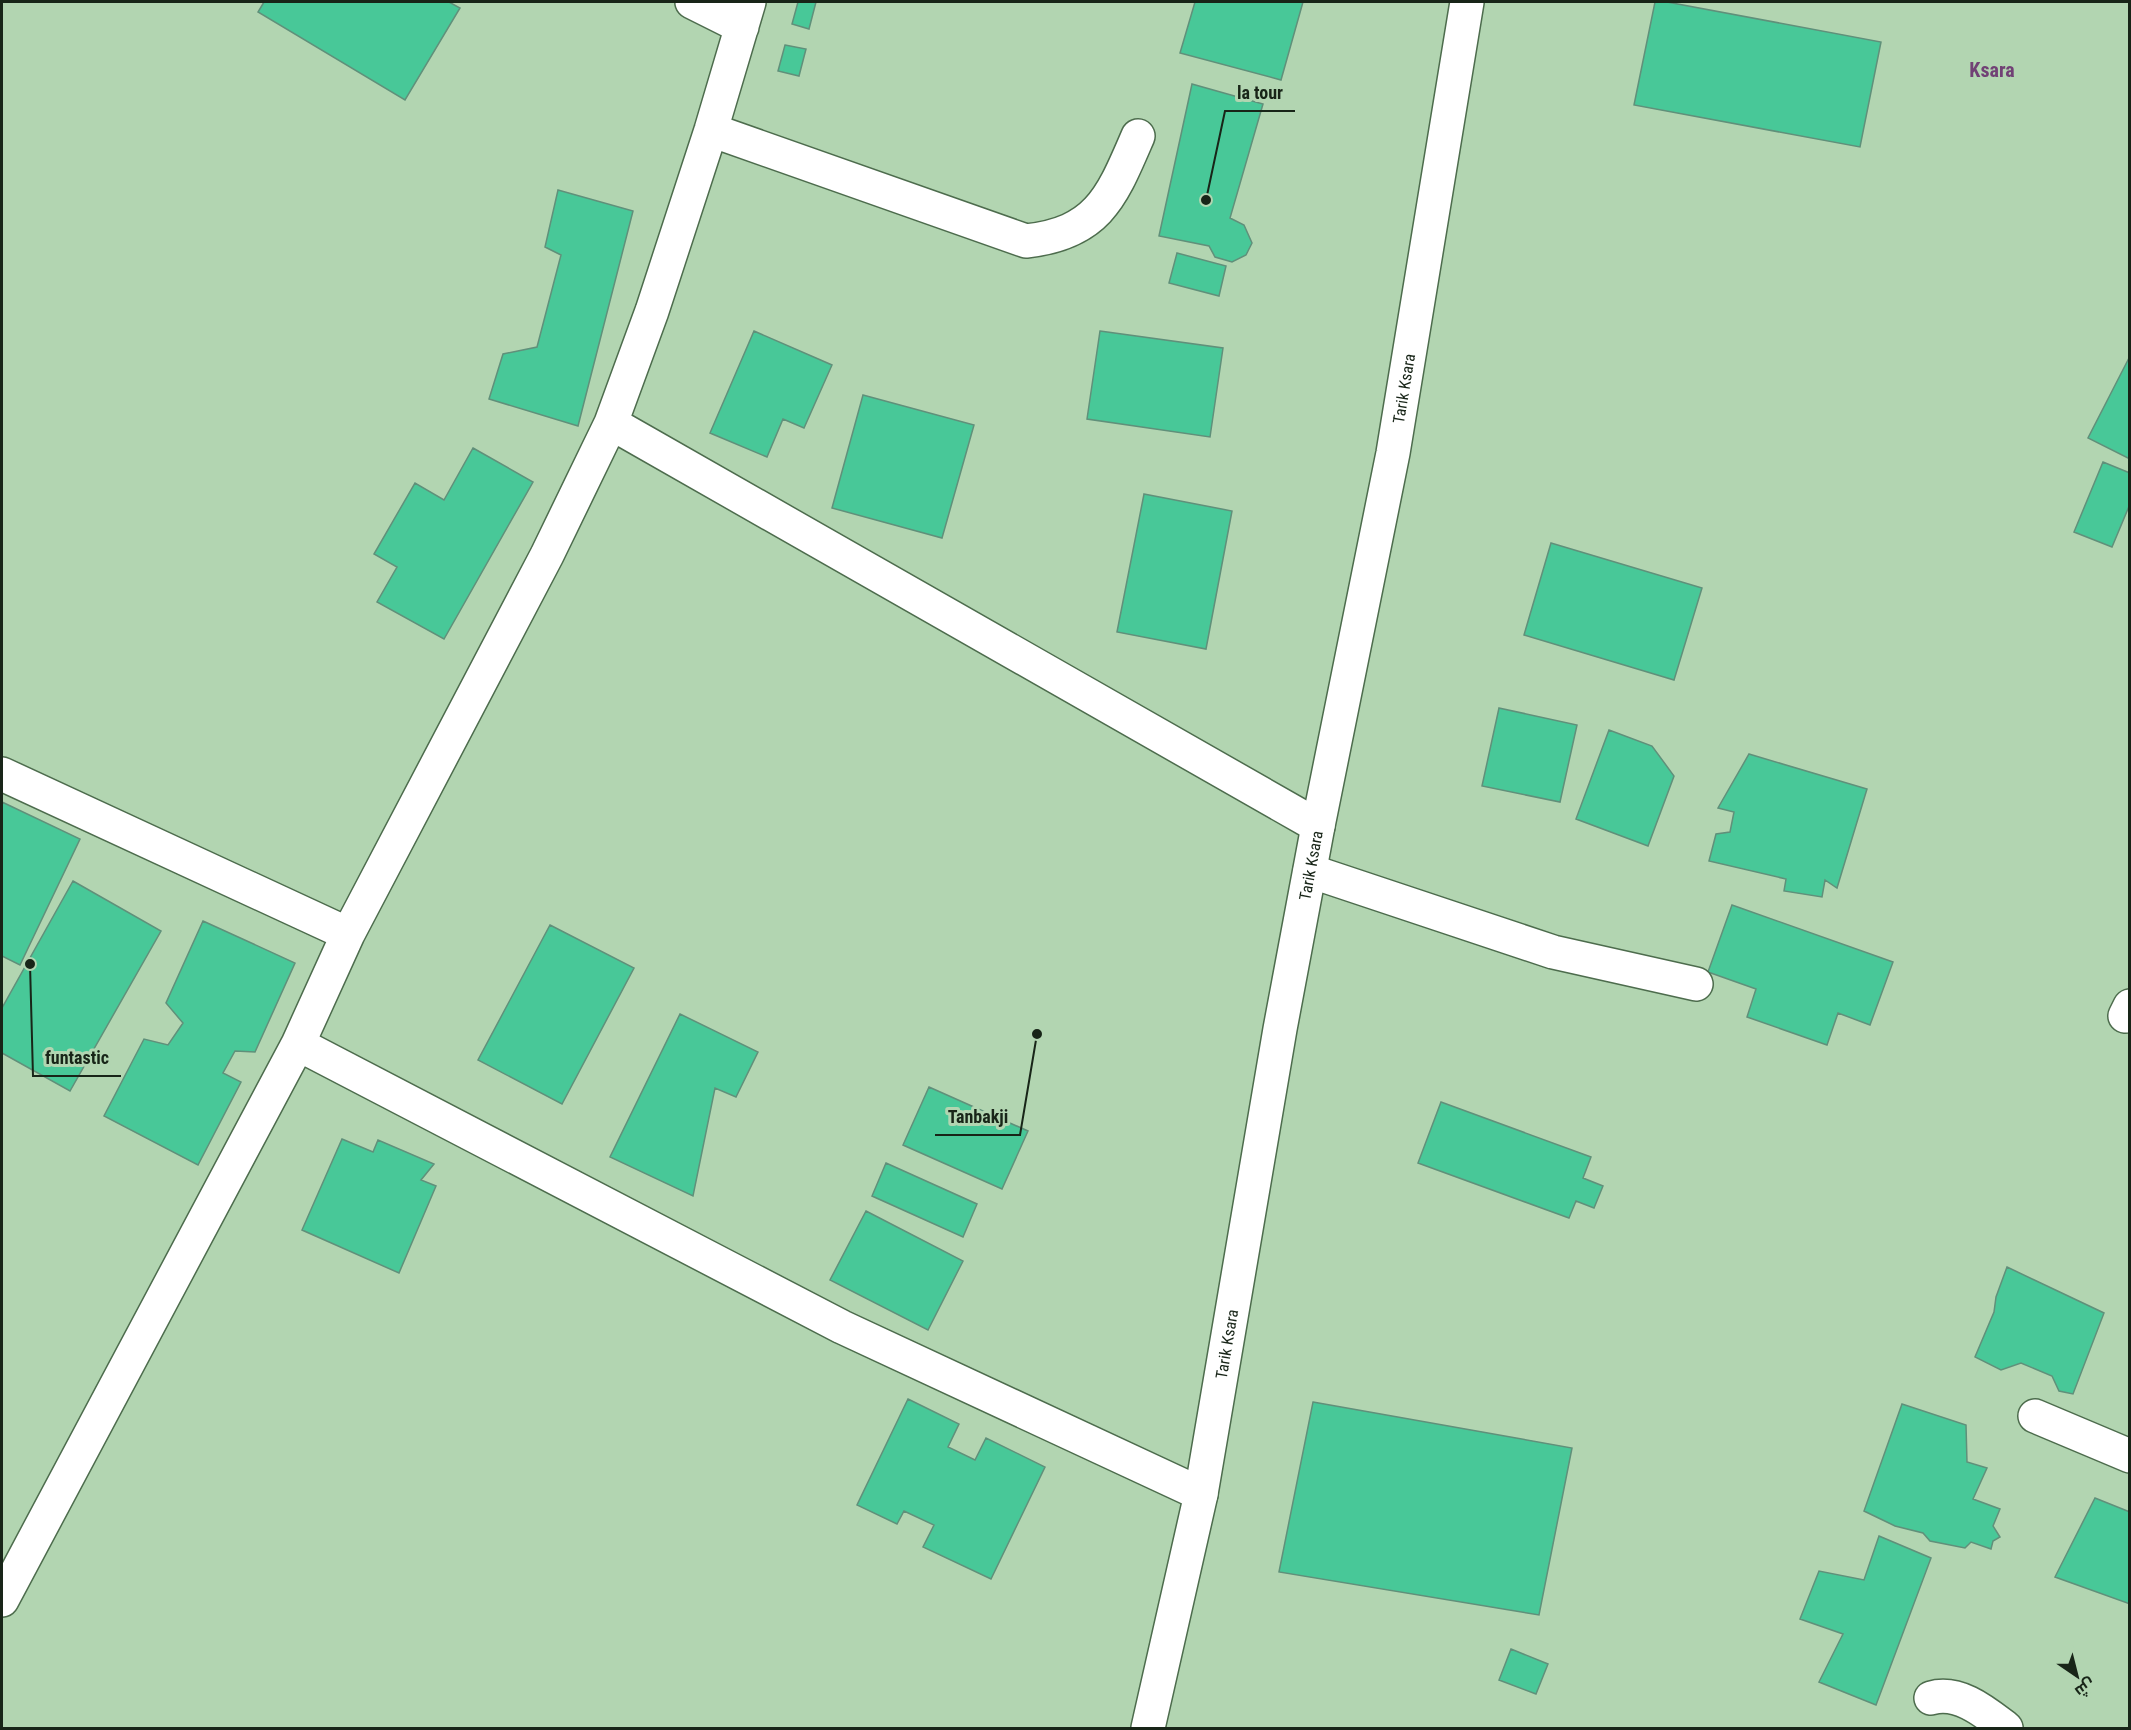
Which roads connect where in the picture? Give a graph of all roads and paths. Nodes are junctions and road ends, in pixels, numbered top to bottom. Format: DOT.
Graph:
graph roads {
  1 [pos="692,2"];
  2 [pos="1467,2"];
  3 [pos="745,14"];
  4 [pos="711,130"];
  5 [pos="1138,136"];
  6 [pos="611,423"];
  7 [pos="2,774"];
  8 [pos="1318,826"];
  9 [pos="1310,871"];
  10 [pos="348,934"];
  11 [pos="1696,984"];
  12 [pos="298,1044"];
  13 [pos="2035,1416"];
  14 [pos="2130,1455"];
  15 [pos="1201,1494"];
  16 [pos="2,1600"];
  17 [pos="1931,1698"];
  18 [pos="1148,1728"];
  19 [pos="2006,1728"];
  1 -- 3 [label="street"];
  2 -- 8 [label="street, Tarik Ksara"];
  3 -- 4 [label="street"];
  4 -- 5 [label="street"];
  4 -- 6 [label="street"];
  6 -- 8 [label="street"];
  6 -- 10 [label="street"];
  7 -- 10 [label="street"];
  8 -- 9 [label="street, Tarik Ksara"];
  9 -- 11 [label="street"];
  9 -- 15 [label="street, Tarik Ksara"];
  10 -- 12 [label="street"];
  12 -- 15 [label="street"];
  12 -- 16 [label="street"];
  13 -- 14 [label="street"];
  15 -- 18 [label="street, Tarik Ksara"];
  17 -- 19 [label="street"];
}
